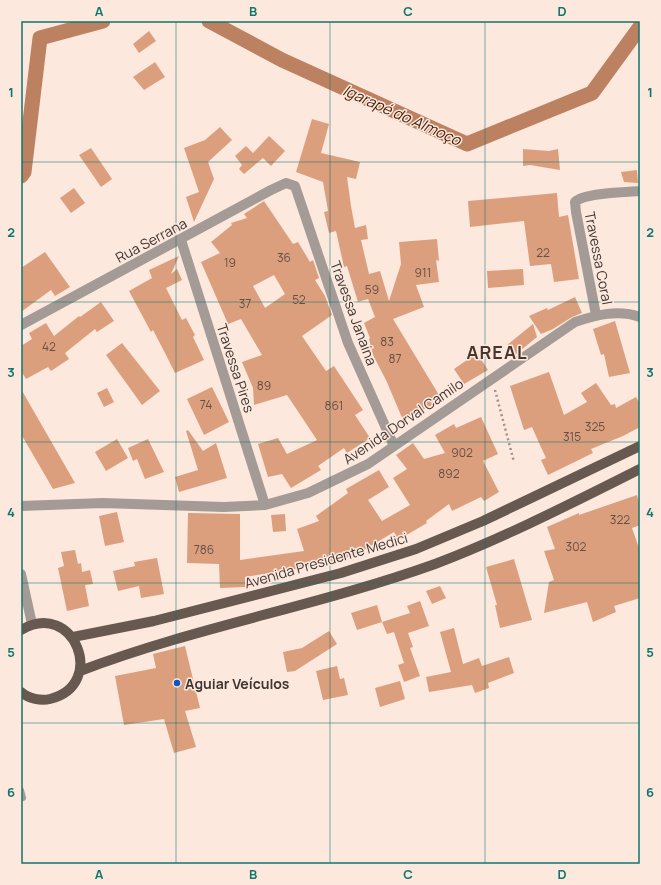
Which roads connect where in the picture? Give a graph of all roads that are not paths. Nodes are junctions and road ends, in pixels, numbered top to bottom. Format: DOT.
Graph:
graph roads {
  1 [pos="295,186"];
  2 [pos="640,191"];
  3 [pos="181,240"];
  4 [pos="596,315"];
  5 [pos="640,317"];
  6 [pos="21,325"];
  7 [pos="394,446"];
  8 [pos="640,446"];
  9 [pos="640,469"];
  10 [pos="265,505"];
  11 [pos="21,506"];
  12 [pos="21,574"];
  13 [pos="32,624"];
  14 [pos="21,630"];
  15 [pos="73,637"];
  16 [pos="80,671"];
  17 [pos="21,692"];
  18 [pos="21,790"];
  19 [pos="23,798"];
  1 -- 3 [label="street, Rua Serrana"];
  1 -- 7 [label="street, Travessa Janaína"];
  2 -- 4 [label="street, Travessa Coral"];
  3 -- 6 [label="street, Rua Serrana"];
  3 -- 10 [label="street, Travessa Pires"];
  4 -- 5 [label="street, Avenida Dorval Camilo"];
  4 -- 7 [label="street, Avenida Dorval Camilo"];
  7 -- 10 [label="street, Avenida Dorval Camilo"];
  8 -- 15 [label="main road, Avenida Presidente Medici"];
  9 -- 16 [label="main road"];
  10 -- 11 [label="street, Avenida Dorval Camilo"];
  12 -- 13 [label="street"];
  13 -- 14 [label="main road"];
  13 -- 15 [label="main road"];
  15 -- 16 [label="main road"];
  16 -- 17 [label="main road"];
  18 -- 19 [label="lane"];
}
